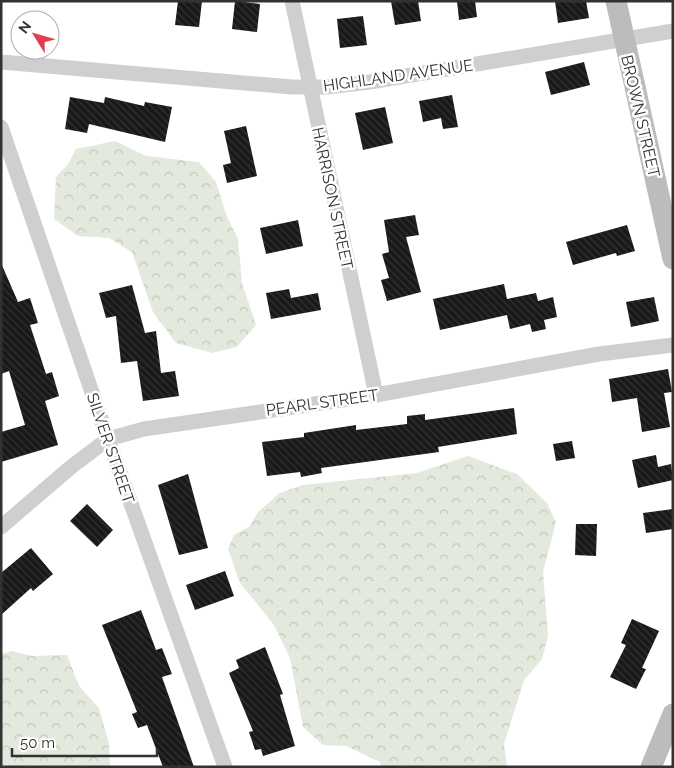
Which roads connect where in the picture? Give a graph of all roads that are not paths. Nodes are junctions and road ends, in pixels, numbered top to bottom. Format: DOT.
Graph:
graph roads {
  1 [pos="292,1"];
  2 [pos="616,1"];
  3 [pos="673,32"];
  4 [pos="624,39"];
  5 [pos="1,62"];
  6 [pos="309,88"];
  7 [pos="1,127"];
  8 [pos="666,195"];
  9 [pos="673,259"];
  10 [pos="673,345"];
  11 [pos="376,395"];
  12 [pos="108,439"];
  13 [pos="1,527"];
  14 [pos="673,714"];
  15 [pos="225,767"];
  16 [pos="651,767"];
  1 -- 6 [label="street, HARRISON STREET"];
  2 -- 4 [label="street, BROWN STREET"];
  3 -- 4 [label="street, HIGHLAND AVENUE"];
  4 -- 6 [label="street, HIGHLAND AVENUE"];
  4 -- 8 [label="street, BROWN STREET"];
  5 -- 6 [label="street, HIGHLAND AVENUE"];
  6 -- 11 [label="street, HARRISON STREET"];
  7 -- 12 [label="street, SILVER STREET"];
  8 -- 9 [label="street, BROWN STREET"];
  10 -- 11 [label="street, PEARL STREET"];
  11 -- 12 [label="street, PEARL STREET"];
  12 -- 13 [label="street, PEARL STREET"];
  12 -- 15 [label="street, SILVER STREET"];
  14 -- 16 [label="street"];
}
